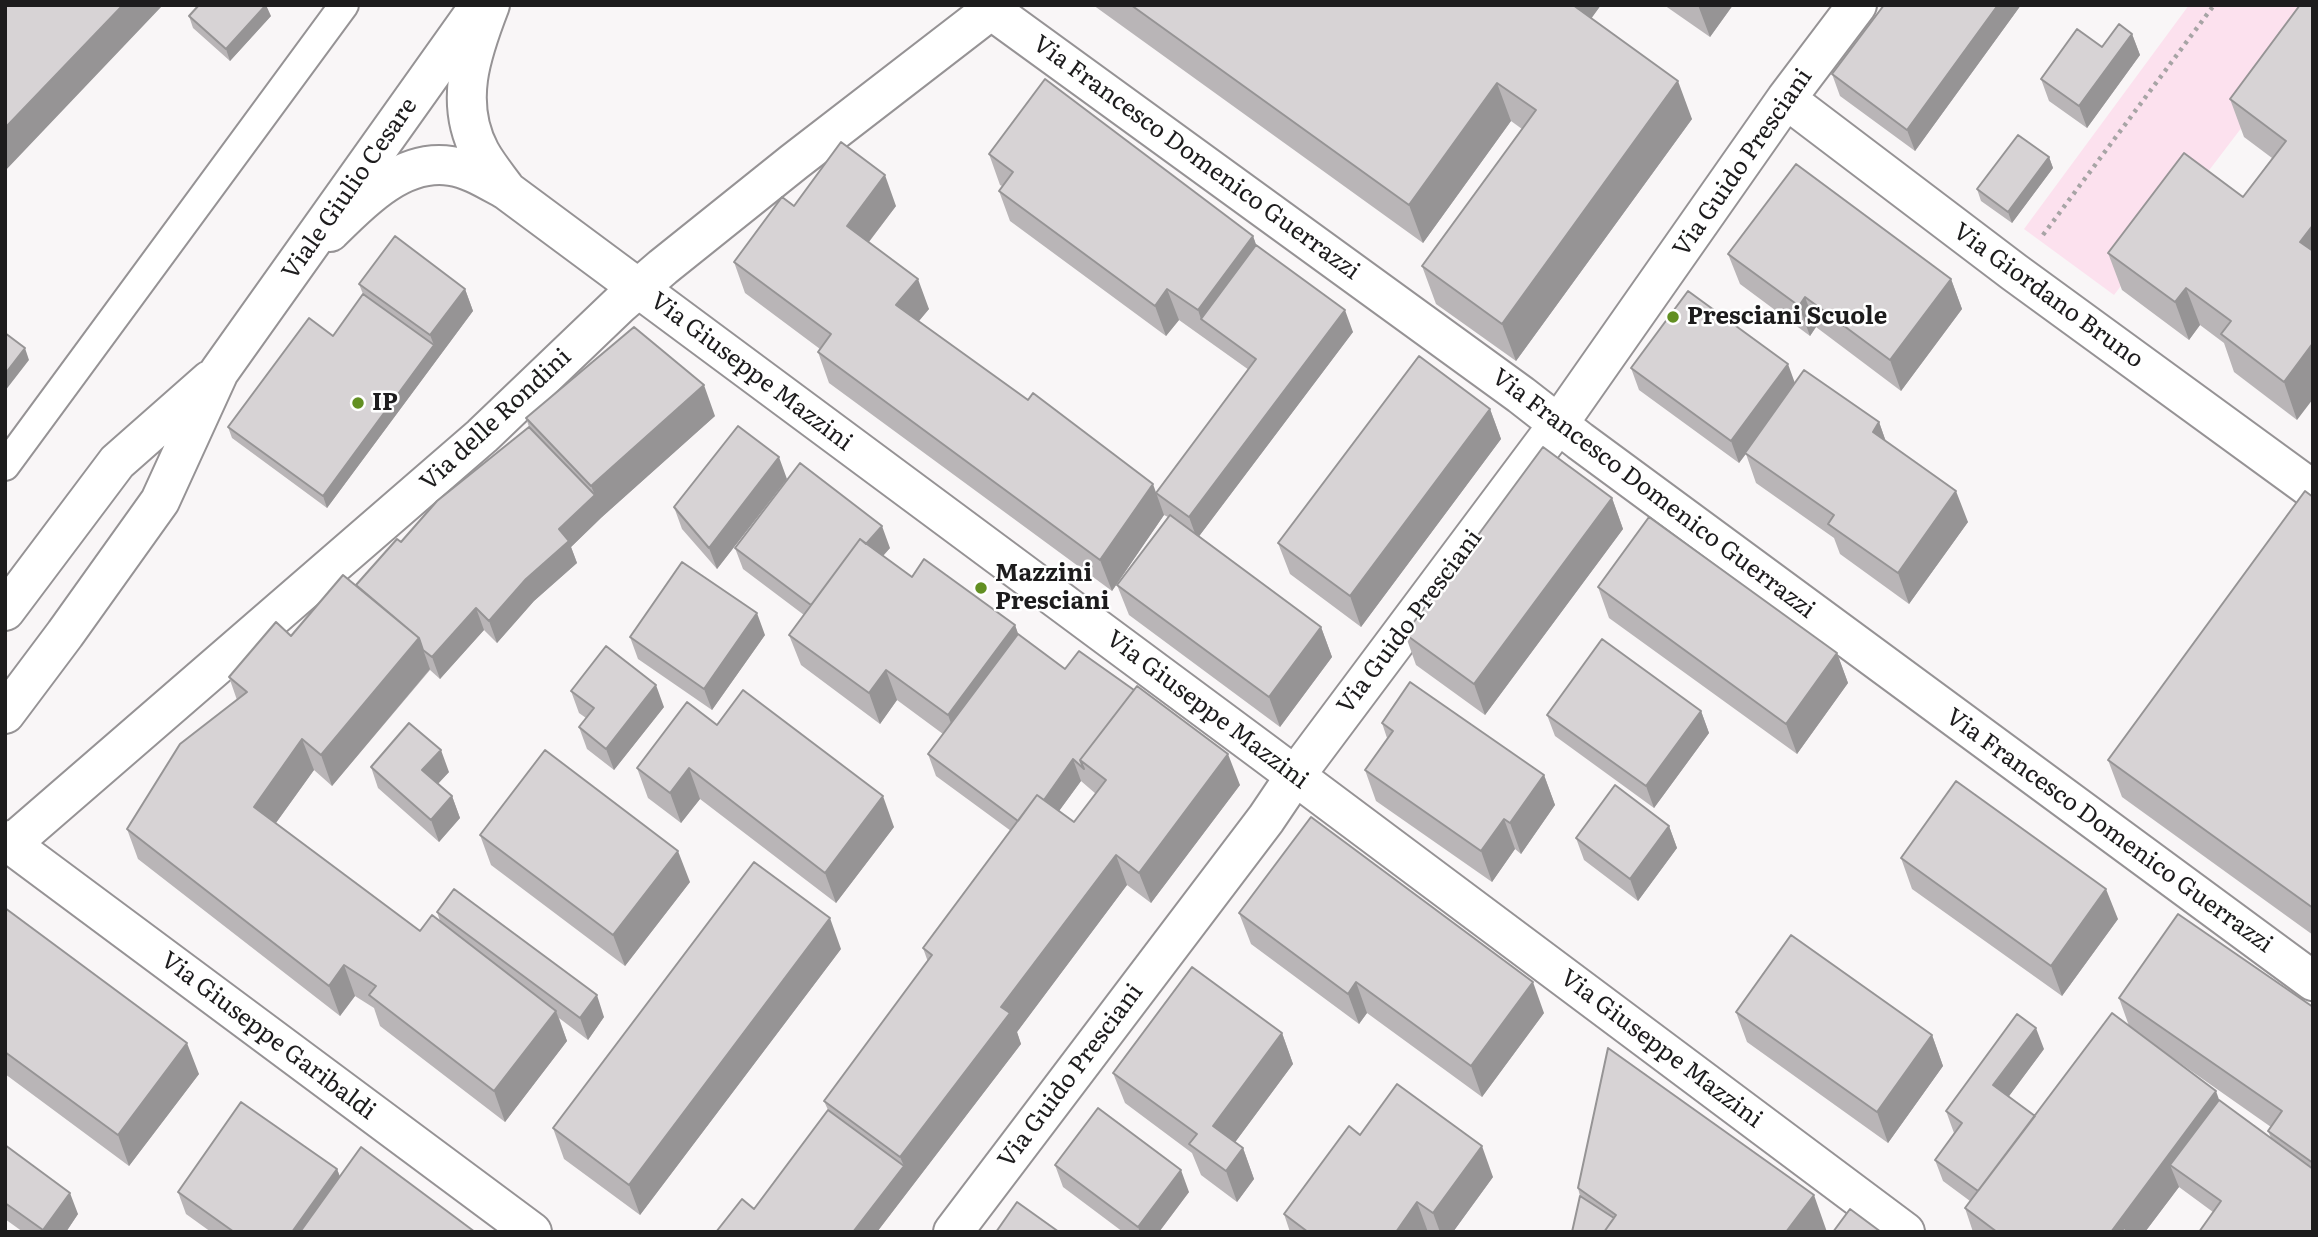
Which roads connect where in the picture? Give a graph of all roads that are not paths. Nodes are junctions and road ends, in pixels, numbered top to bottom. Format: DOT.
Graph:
graph roads {
  1 [pos="344,5"];
  2 [pos="480,5"];
  3 [pos="490,5"];
  4 [pos="1857,5"];
  5 [pos="992,10"];
  6 [pos="1786,99"];
  7 [pos="506,190"];
  8 [pos="300,260"];
  9 [pos="639,289"];
  10 [pos="219,372"];
  11 [pos="1559,423"];
  12 [pos="5,466"];
  13 [pos="2313,490"];
  14 [pos="5,611"];
  15 [pos="5,714"];
  16 [pos="1295,776"];
  17 [pos="8,842"];
  18 [pos="2313,981"];
  19 [pos="531,1232"];
  20 [pos="953,1232"];
  21 [pos="1905,1232"];
  1 -- 12 [label="lane"];
  2 -- 8 [label="street, Viale Giulio Cesare"];
  3 -- 7 [label="street, Via Giuseppe Mazzini"];
  4 -- 6 [label="street, Via Guido Presciani"];
  5 -- 9 [label="street, Via delle Rondini"];
  5 -- 11 [label="street, Via Francesco Domenico Guerrazzi"];
  6 -- 11 [label="street, Via Guido Presciani"];
  6 -- 13 [label="street, Via Giordano Bruno"];
  7 -- 8 [label="street, Via Giuseppe Mazzini"];
  7 -- 9 [label="street, Via Giuseppe Mazzini"];
  8 -- 10 [label="street, Viale Giulio Cesare"];
  9 -- 16 [label="street, Via Giuseppe Mazzini"];
  9 -- 17 [label="street, Via delle Rondini"];
  10 -- 14 [label="street, Viale Giulio Cesare"];
  10 -- 15 [label="street, Viale Giulio Cesare"];
  11 -- 16 [label="street, Via Guido Presciani"];
  11 -- 18 [label="street, Via Francesco Domenico Guerrazzi"];
  16 -- 20 [label="street, Via Guido Presciani"];
  16 -- 21 [label="street, Via Giuseppe Mazzini"];
  17 -- 19 [label="street, Via Giuseppe Garibaldi"];
}
